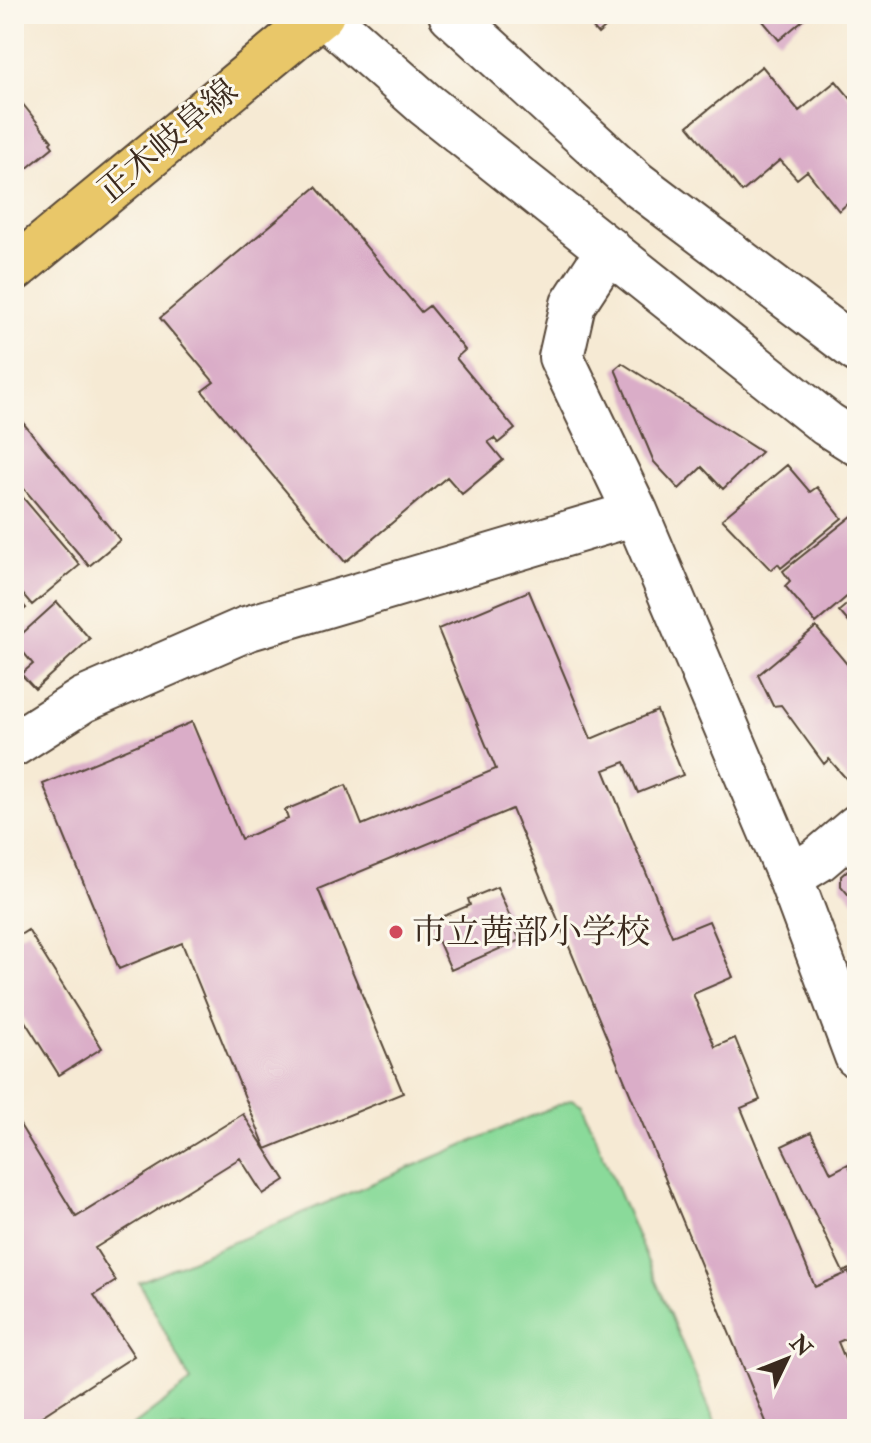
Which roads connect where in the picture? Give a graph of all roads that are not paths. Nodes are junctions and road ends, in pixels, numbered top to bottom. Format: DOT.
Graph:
graph roads {
  1 [pos="322,14"];
  2 [pos="451,14"];
  3 [pos="609,249"];
  4 [pos="14,269"];
  5 [pos="857,350"];
  6 [pos="857,443"];
  7 [pos="636,513"];
  8 [pos="14,744"];
  9 [pos="857,827"];
  10 [pos="790,877"];
  11 [pos="857,1056"];
  1 -- 3 [label="street"];
  1 -- 4 [label="main road, 正木岐阜線"];
  2 -- 5 [label="street"];
  3 -- 6 [label="street"];
  3 -- 7 [label="street"];
  7 -- 8 [label="street"];
  7 -- 10 [label="street"];
  9 -- 10 [label="street"];
  10 -- 11 [label="street"];
}
